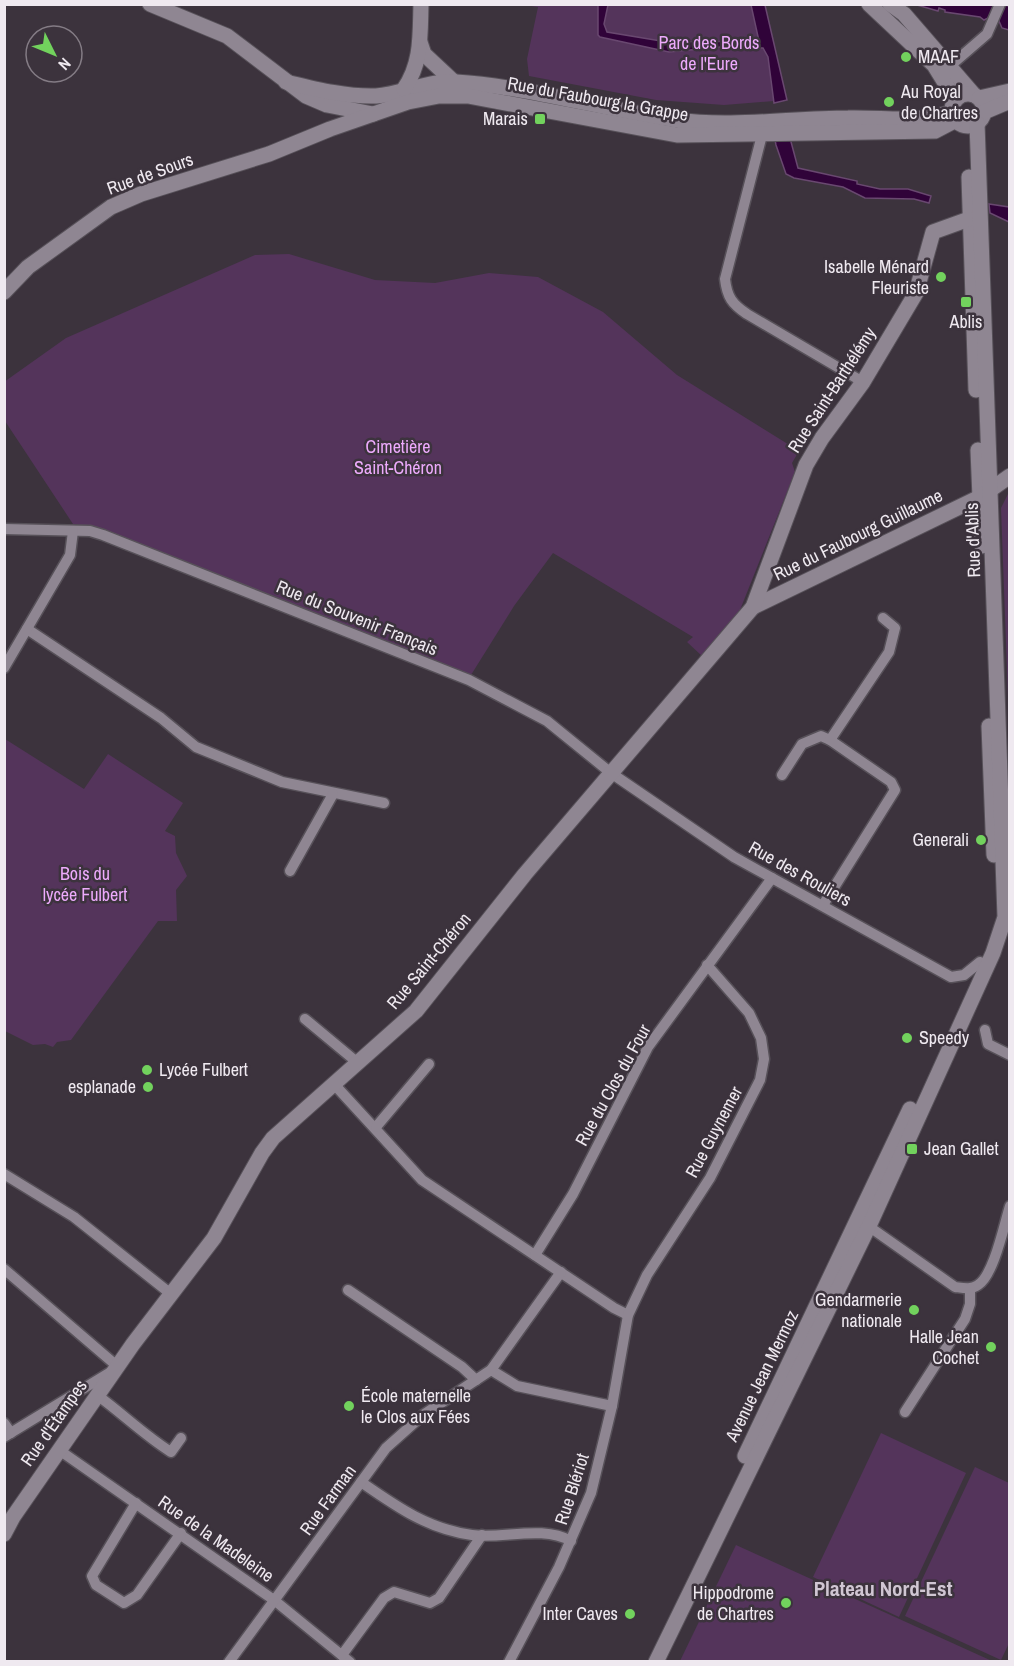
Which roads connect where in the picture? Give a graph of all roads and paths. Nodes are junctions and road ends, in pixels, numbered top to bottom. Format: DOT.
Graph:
graph roads {
  1 [pos="150,4"];
  2 [pos="421,4"];
  3 [pos="869,4"];
  4 [pos="1000,4"];
  5 [pos="893,6"];
  6 [pos="422,48"];
  7 [pos="950,66"];
  8 [pos="420,79"];
  9 [pos="286,82"];
  10 [pos="454,82"];
  11 [pos="1010,91"];
  12 [pos="406,95"];
  13 [pos="377,96"];
  14 [pos="439,96"];
  15 [pos="1010,101"];
  16 [pos="327,105"];
  17 [pos="356,111"];
  18 [pos="966,112"];
  19 [pos="373,114"];
  20 [pos="330,129"];
  21 [pos="762,135"];
  22 [pos="969,219"];
  23 [pos="4,292"];
  24 [pos="863,382"];
  25 [pos="1010,476"];
  26 [pos="985,494"];
  27 [pos="4,529"];
  28 [pos="73,531"];
  29 [pos="753,607"];
  30 [pos="883,618"];
  31 [pos="27,629"];
  32 [pos="4,668"];
  33 [pos="830,740"];
  34 [pos="611,772"];
  35 [pos="782,775"];
  36 [pos="333,794"];
  37 [pos="384,803"];
  38 [pos="290,870"];
  39 [pos="772,878"];
  40 [pos="823,905"];
  41 [pos="1005,920"];
  42 [pos="990,948"];
  43 [pos="980,962"];
  44 [pos="707,966"];
  45 [pos="305,1019"];
  46 [pos="985,1030"];
  47 [pos="1010,1055"];
  48 [pos="358,1063"];
  49 [pos="429,1064"];
  50 [pos="333,1083"];
  51 [pos="376,1127"];
  52 [pos="4,1174"];
  53 [pos="1010,1206"];
  54 [pos="863,1223"];
  55 [pos="535,1255"];
  56 [pos="4,1269"];
  57 [pos="561,1272"];
  58 [pos="970,1289"];
  59 [pos="348,1290"];
  60 [pos="171,1294"];
  61 [pos="628,1315"];
  62 [pos="117,1368"];
  63 [pos="491,1370"];
  64 [pos="476,1380"];
  65 [pos="74,1397"];
  66 [pos="95,1397"];
  67 [pos="612,1406"];
  68 [pos="905,1412"];
  69 [pos="4,1423"];
  70 [pos="8,1435"];
  71 [pos="181,1438"];
  72 [pos="59,1450"];
  73 [pos="361,1482"];
  74 [pos="136,1503"];
  75 [pos="181,1533"];
  76 [pos="4,1534"];
  77 [pos="482,1535"];
  78 [pos="571,1541"];
  79 [pos="274,1600"];
  80 [pos="346,1658"];
  81 [pos="228,1662"];
  82 [pos="509,1662"];
  83 [pos="646,1662"];
  84 [pos="656,1662"];
  1 -- 9 [label="main road, Rue du Faubourg la Grappe"];
  2 -- 6 [label="main road"];
  3 -- 18 [label="main road"];
  4 -- 7 [label="street"];
  5 -- 7 [label="main road"];
  6 -- 8 [label="main road"];
  6 -- 10 [label="main road"];
  7 -- 18 [label="main road"];
  8 -- 10 [label="main road, Rue du Faubourg la Grappe"];
  8 -- 12 [label="main road"];
  8 -- 14 [label="main road"];
  9 -- 13 [label="main road, Rue du Faubourg la Grappe"];
  9 -- 16 [label="main road, Rue du Faubourg la Grappe"];
  10 -- 18 [label="main road, Rue du Faubourg la Grappe"];
  11 -- 18 [label="main road"];
  12 -- 13 [label="main road, Rue du Faubourg la Grappe"];
  12 -- 14 [label="main road, Rue du Faubourg la Grappe"];
  12 -- 19 [label="main road, Rue du Faubourg la Grappe"];
  13 -- 17 [label="main road, Rue de Sours"];
  14 -- 21 [label="main road, Rue du Faubourg la Grappe"];
  15 -- 18 [label="main road"];
  16 -- 17 [label="main road, Rue du Faubourg la Grappe"];
  16 -- 20 [label="main road"];
  17 -- 19 [label="main road, Rue du Faubourg la Grappe"];
  17 -- 20 [label="main road, Rue de Sours"];
  18 -- 21 [label="main road, Rue du Faubourg la Grappe"];
  18 -- 22 [label="main road, Rue d'Ablis"];
  18 -- 26 [label="main road, Rue d'Ablis"];
  19 -- 20 [label="main road, Rue de Sours"];
  20 -- 23 [label="main road, Rue de Sours"];
  21 -- 24 [label="street"];
  22 -- 24 [label="main road, Rue Saint-Barthélémy"];
  22 -- 26 [label="main road, Rue d'Ablis"];
  24 -- 29 [label="main road, Rue Saint-Barthélémy"];
  25 -- 26 [label="main road, Rue du Faubourg Guillaume"];
  26 -- 29 [label="main road, Rue du Faubourg Guillaume"];
  26 -- 41 [label="main road, Rue d'Ablis"];
  26 -- 41 [label="main road, Rue d'Ablis"];
  27 -- 28 [label="street, Rue du Souvenir Français"];
  28 -- 31 [label="street"];
  28 -- 34 [label="street, Rue du Souvenir Français"];
  29 -- 34 [label="main road, Rue Saint-Chéron"];
  30 -- 33 [label="street"];
  31 -- 32 [label="street"];
  31 -- 36 [label="street"];
  33 -- 35 [label="street"];
  33 -- 40 [label="street"];
  34 -- 39 [label="street, Rue des Rouliers"];
  34 -- 48 [label="main road, Rue Saint-Chéron"];
  36 -- 37 [label="street"];
  36 -- 38 [label="street"];
  39 -- 40 [label="street, Rue des Rouliers"];
  39 -- 44 [label="street, Rue du Clos du Four"];
  40 -- 43 [label="street, Rue des Rouliers"];
  41 -- 42 [label="main road, Rue d'Ablis"];
  42 -- 43 [label="main road, Avenue Jean Mermoz"];
  42 -- 54 [label="main road, Avenue Jean Mermoz"];
  43 -- 54 [label="main road, Avenue Jean Mermoz"];
  44 -- 55 [label="street, Rue du Clos du Four"];
  44 -- 61 [label="street, Rue Guynemer"];
  45 -- 48 [label="street"];
  46 -- 47 [label="street"];
  48 -- 50 [label="main road, Rue Saint-Chéron"];
  49 -- 51 [label="street"];
  50 -- 51 [label="street"];
  50 -- 60 [label="main road, Rue Saint-Chéron"];
  51 -- 55 [label="street"];
  52 -- 60 [label="street"];
  53 -- 58 [label="street"];
  54 -- 58 [label="street"];
  54 -- 83 [label="main road, Avenue Jean Mermoz"];
  54 -- 84 [label="main road, Avenue Jean Mermoz"];
  55 -- 57 [label="street"];
  56 -- 62 [label="street"];
  57 -- 61 [label="street"];
  57 -- 63 [label="street"];
  58 -- 68 [label="street"];
  59 -- 64 [label="street"];
  60 -- 62 [label="main road, Rue Saint-Chéron"];
  61 -- 67 [label="street, Rue Blériot"];
  62 -- 65 [label="street"];
  62 -- 66 [label="main road, Rue d'Étampes"];
  63 -- 64 [label="street, Rue Farman"];
  63 -- 67 [label="street"];
  64 -- 73 [label="street, Rue Farman"];
  65 -- 66 [label="street"];
  65 -- 70 [label="street"];
  66 -- 71 [label="street"];
  66 -- 72 [label="main road, Rue d'Étampes"];
  67 -- 78 [label="street, Rue Blériot"];
  69 -- 70 [label="street"];
  72 -- 74 [label="street, Rue de la Madeleine"];
  72 -- 76 [label="main road, Rue d'Étampes"];
  73 -- 77 [label="street"];
  73 -- 79 [label="street, Rue Farman"];
  74 -- 75 [label="street, Rue de la Madeleine"];
  74 -- 75 [label="street"];
  75 -- 79 [label="street, Rue de la Madeleine"];
  77 -- 78 [label="street"];
  77 -- 80 [label="street"];
  78 -- 82 [label="street, Rue Blériot"];
  79 -- 80 [label="street, Rue de la Madeleine"];
  79 -- 81 [label="street, Rue Farman"];
}
